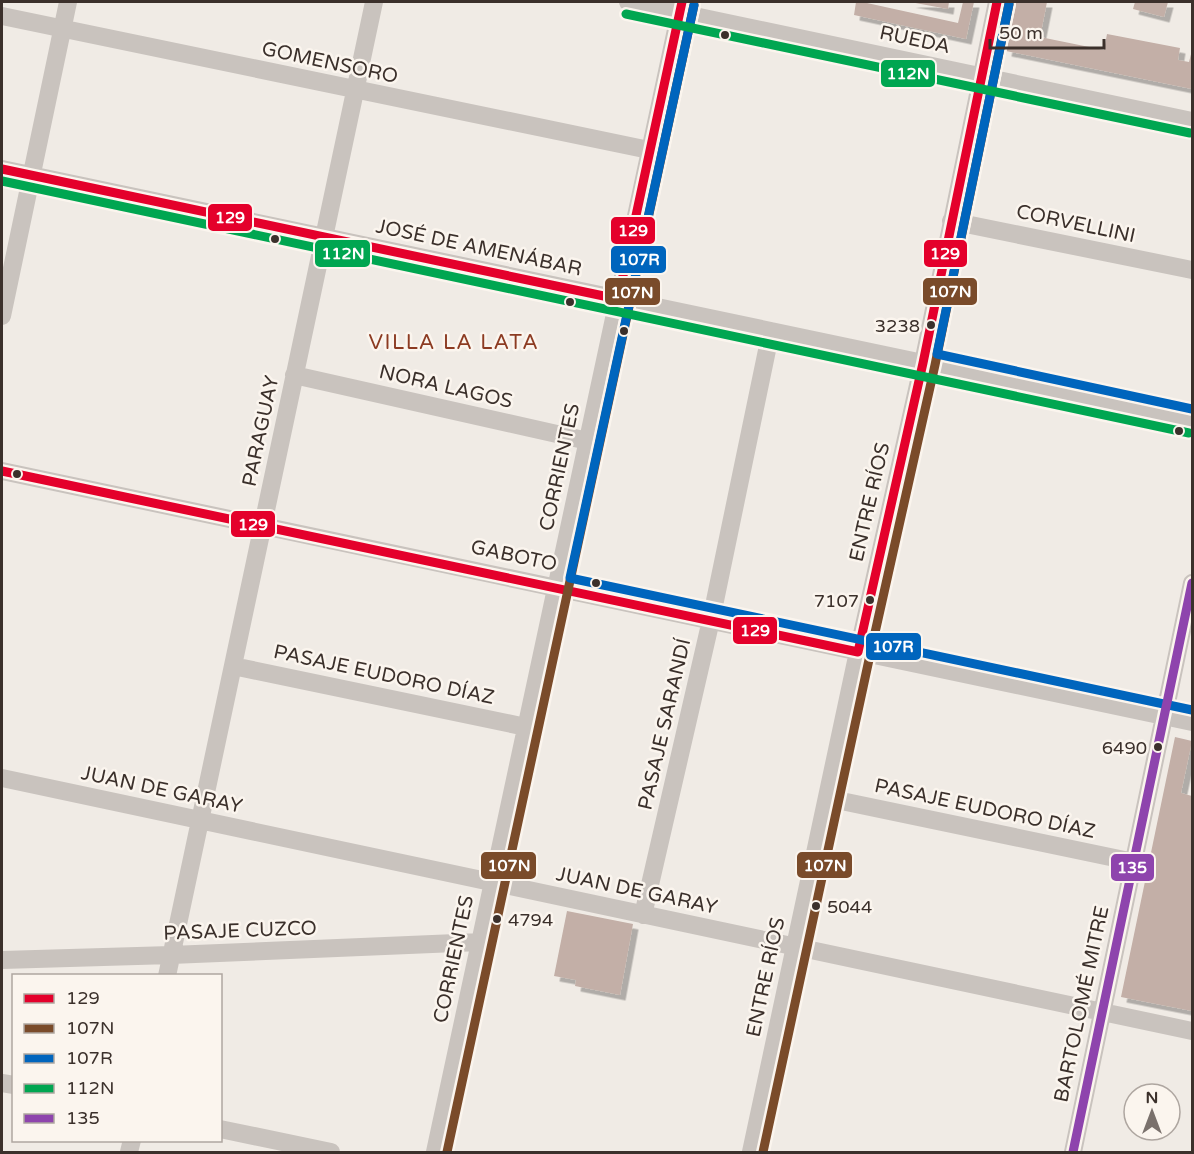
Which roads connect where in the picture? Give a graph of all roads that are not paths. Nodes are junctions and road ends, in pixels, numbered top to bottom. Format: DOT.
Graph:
graph roads {
  1 [pos="68,2"];
  2 [pos="374,2"];
  3 [pos="628,2"];
  4 [pos="997,2"];
  5 [pos="681,7"];
  6 [pos="2,16"];
  7 [pos="62,29"];
  8 [pos="981,76"];
  9 [pos="356,90"];
  10 [pos="1192,121"];
  11 [pos="650,150"];
  12 [pos="2,169"];
  13 [pos="32,176"];
  14 [pos="951,220"];
  15 [pos="324,237"];
  16 [pos="1192,270"];
  17 [pos="618,299"];
  18 [pos="2,316"];
  19 [pos="771,331"];
  20 [pos="923,363"];
  21 [pos="294,375"];
  22 [pos="1192,422"];
  23 [pos="588,441"];
  24 [pos="2,471"];
  25 [pos="262,526"];
  26 [pos="1192,583"];
  27 [pos="556,587"];
  28 [pos="711,620"];
  29 [pos="858,652"];
  30 [pos="232,666"];
  31 [pos="1165,717"];
  32 [pos="1192,722"];
  33 [pos="526,727"];
  34 [pos="2,778"];
  35 [pos="827,798"];
  36 [pos="200,820"];
  37 [pos="1134,862"];
  38 [pos="493,883"];
  39 [pos="643,915"];
  40 [pos="480,942"];
  41 [pos="795,947"];
  42 [pos="171,955"];
  43 [pos="2,960"];
  44 [pos="167,974"];
  45 [pos="1103,1012"];
  46 [pos="1192,1031"];
  47 [pos="222,1129"];
  48 [pos="331,1152"];
  49 [pos="435,1152"];
  50 [pos="751,1152"];
  51 [pos="1073,1152"];
  1 -- 7 [label="street"];
  2 -- 9 [label="street, PARAGUAY"];
  3 -- 5 [label="street, RUEDA"];
  4 -- 8 [label="street, ENTRE RÍOS"];
  5 -- 8 [label="street, RUEDA"];
  5 -- 11 [label="street, CORRIENTES"];
  6 -- 7 [label="street, GOMENSORO"];
  7 -- 9 [label="street, GOMENSORO"];
  7 -- 13 [label="street"];
  8 -- 10 [label="street, RUEDA"];
  8 -- 14 [label="street, ENTRE RÍOS"];
  9 -- 11 [label="street, GOMENSORO"];
  9 -- 15 [label="street, PARAGUAY"];
  11 -- 17 [label="street, CORRIENTES"];
  12 -- 13 [label="street, JOSÉ DE AMENÁBAR"];
  13 -- 15 [label="street, JOSÉ DE AMENÁBAR"];
  13 -- 18 [label="street"];
  14 -- 16 [label="street, CORVELLINI"];
  14 -- 20 [label="street, ENTRE RÍOS"];
  15 -- 17 [label="street, JOSÉ DE AMENÁBAR"];
  15 -- 21 [label="street, PARAGUAY"];
  17 -- 19 [label="street, JOSÉ DE AMENÁBAR"];
  17 -- 23 [label="street, CORRIENTES"];
  19 -- 20 [label="street, JOSÉ DE AMENÁBAR"];
  19 -- 28 [label="street, PASAJE SARANDÍ"];
  20 -- 22 [label="street, JOSÉ DE AMENÁBAR"];
  20 -- 29 [label="street, ENTRE RÍOS"];
  21 -- 23 [label="street, NORA LAGOS"];
  21 -- 25 [label="street, PARAGUAY"];
  23 -- 27 [label="street, CORRIENTES"];
  24 -- 25 [label="street, GABOTO"];
  25 -- 27 [label="street, GABOTO"];
  25 -- 30 [label="street, PARAGUAY"];
  26 -- 31 [label="street, BARTOLOMÉ MITRE"];
  27 -- 28 [label="street, GABOTO"];
  27 -- 33 [label="street, CORRIENTES"];
  28 -- 29 [label="street, GABOTO"];
  28 -- 39 [label="street, PASAJE SARANDÍ"];
  29 -- 31 [label="street, GABOTO"];
  29 -- 35 [label="street, ENTRE RÍOS"];
  30 -- 33 [label="street, PASAJE EUDORO DÍAZ"];
  30 -- 36 [label="street, PARAGUAY"];
  31 -- 32 [label="street, GABOTO"];
  31 -- 37 [label="street, BARTOLOMÉ MITRE"];
  33 -- 38 [label="street, CORRIENTES"];
  34 -- 36 [label="street, JUAN DE GARAY"];
  35 -- 37 [label="street, PASAJE EUDORO DÍAZ"];
  35 -- 41 [label="street, ENTRE RÍOS"];
  36 -- 38 [label="street, JUAN DE GARAY"];
  36 -- 42 [label="street, PARAGUAY"];
  37 -- 45 [label="street, BARTOLOMÉ MITRE"];
  38 -- 39 [label="street, JUAN DE GARAY"];
  38 -- 40 [label="street, CORRIENTES"];
  39 -- 41 [label="street, JUAN DE GARAY"];
  40 -- 42 [label="street, PASAJE CUZCO"];
  40 -- 49 [label="street, CORRIENTES"];
  41 -- 45 [label="street, JUAN DE GARAY"];
  41 -- 50 [label="street, ENTRE RÍOS"];
  42 -- 43 [label="street, PASAJE CUZCO"];
  42 -- 44 [label="street, PARAGUAY"];
  45 -- 46 [label="street, JUAN DE GARAY"];
  45 -- 51 [label="street, BARTOLOMÉ MITRE"];
  47 -- 48 [label="street"];
}
